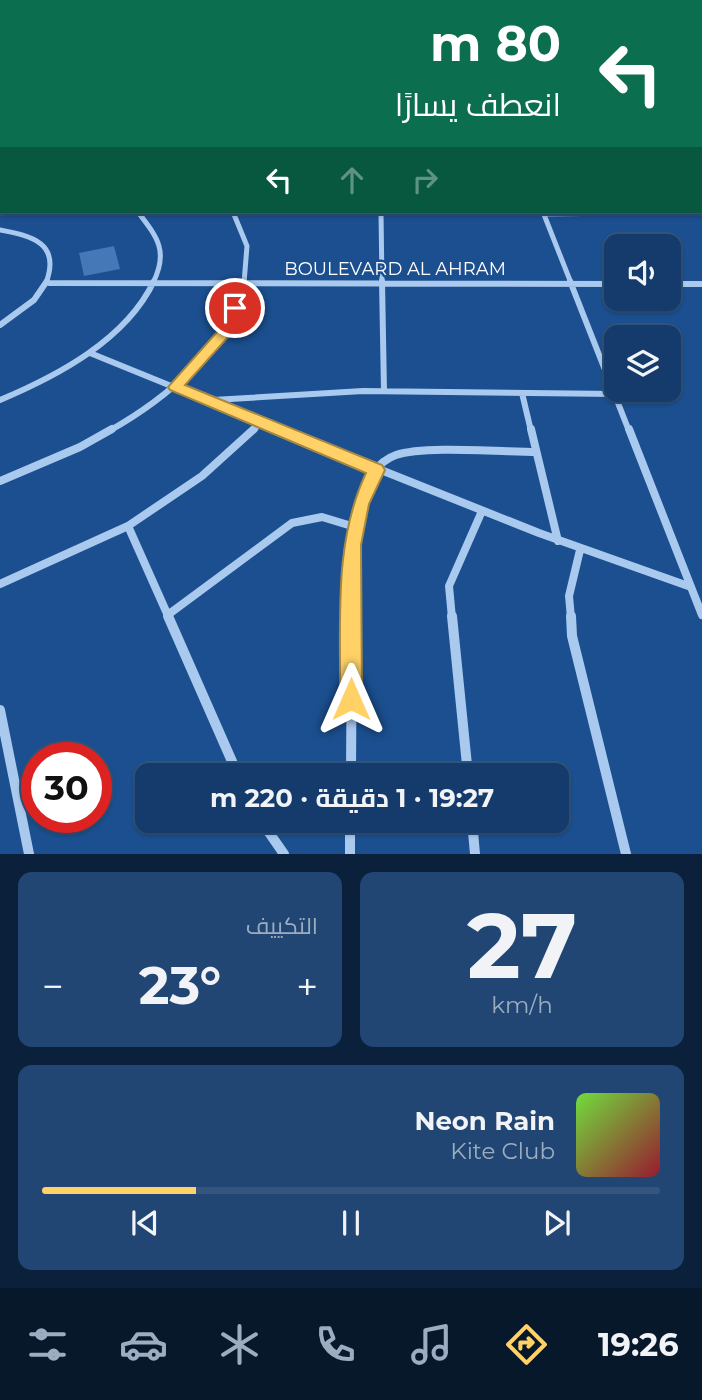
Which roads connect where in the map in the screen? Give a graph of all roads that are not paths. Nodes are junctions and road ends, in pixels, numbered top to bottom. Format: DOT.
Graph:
graph roads {
  1 [pos="140,214"];
  2 [pos="234,214"];
  3 [pos="381,214"];
  4 [pos="543,214"];
  5 [pos="0,230"];
  6 [pos="49,283"];
  7 [pos="156,283"];
  8 [pos="247,283"];
  9 [pos="383,283"];
  10 [pos="571,284"];
  11 [pos="604,284"];
  12 [pos="681,284"];
  13 [pos="702,284"];
  14 [pos="0,325"];
  15 [pos="90,353"];
  16 [pos="604,366"];
  17 [pos="175,387"];
  18 [pos="384,391"];
  19 [pos="522,393"];
  20 [pos="604,394"];
  21 [pos="0,400"];
  22 [pos="212,400"];
  23 [pos="618,402"];
  24 [pos="262,422"];
  25 [pos="536,453"];
  26 [pos="376,470"];
  27 [pos="0,481"];
  28 [pos="482,511"];
  29 [pos="128,526"];
  30 [pos="355,527"];
  31 [pos="558,541"];
  32 [pos="580,550"];
  33 [pos="0,584"];
  34 [pos="691,587"];
  35 [pos="169,614"];
  36 [pos="702,615"];
  37 [pos="0,710"];
  38 [pos="232,763"];
  39 [pos="351,763"];
  40 [pos="467,763"];
  41 [pos="269,833"];
  42 [pos="350,833"];
  43 [pos="473,833"];
  44 [pos="29,854"];
  45 [pos="284,854"];
  46 [pos="350,854"];
  47 [pos="475,854"];
  48 [pos="626,854"];
  1 -- 7 [label="street"];
  2 -- 8 [label="street"];
  3 -- 9 [label="street"];
  4 -- 10 [label="street"];
  5 -- 6 [label="street"];
  6 -- 7 [label="street, BOULEVARD AL AHRAM"];
  6 -- 14 [label="street"];
  7 -- 8 [label="street, BOULEVARD AL AHRAM"];
  7 -- 15 [label="street"];
  8 -- 9 [label="street, BOULEVARD AL AHRAM"];
  8 -- 17 [label="street"];
  9 -- 10 [label="street, BOULEVARD AL AHRAM"];
  9 -- 18 [label="street"];
  10 -- 11 [label="street, BOULEVARD AL AHRAM"];
  10 -- 16 [label="street"];
  12 -- 13 [label="street"];
  15 -- 17 [label="street"];
  15 -- 21 [label="street"];
  17 -- 22 [label="street"];
  17 -- 27 [label="street"];
  18 -- 19 [label="street"];
  18 -- 22 [label="street"];
  19 -- 20 [label="street"];
  19 -- 25 [label="street"];
  22 -- 24 [label="street"];
  23 -- 34 [label="street"];
  24 -- 26 [label="street"];
  24 -- 29 [label="street"];
  25 -- 26 [label="street"];
  25 -- 31 [label="street"];
  26 -- 28 [label="street"];
  26 -- 30 [label="street"];
  28 -- 31 [label="street"];
  28 -- 40 [label="street"];
  29 -- 33 [label="street"];
  29 -- 35 [label="street"];
  30 -- 35 [label="street"];
  30 -- 39 [label="street"];
  31 -- 32 [label="street"];
  32 -- 34 [label="street"];
  32 -- 48 [label="street"];
  34 -- 36 [label="street"];
  35 -- 38 [label="street"];
  37 -- 44 [label="street"];
  41 -- 45 [label="street"];
  42 -- 46 [label="street"];
  43 -- 47 [label="street"];
}
